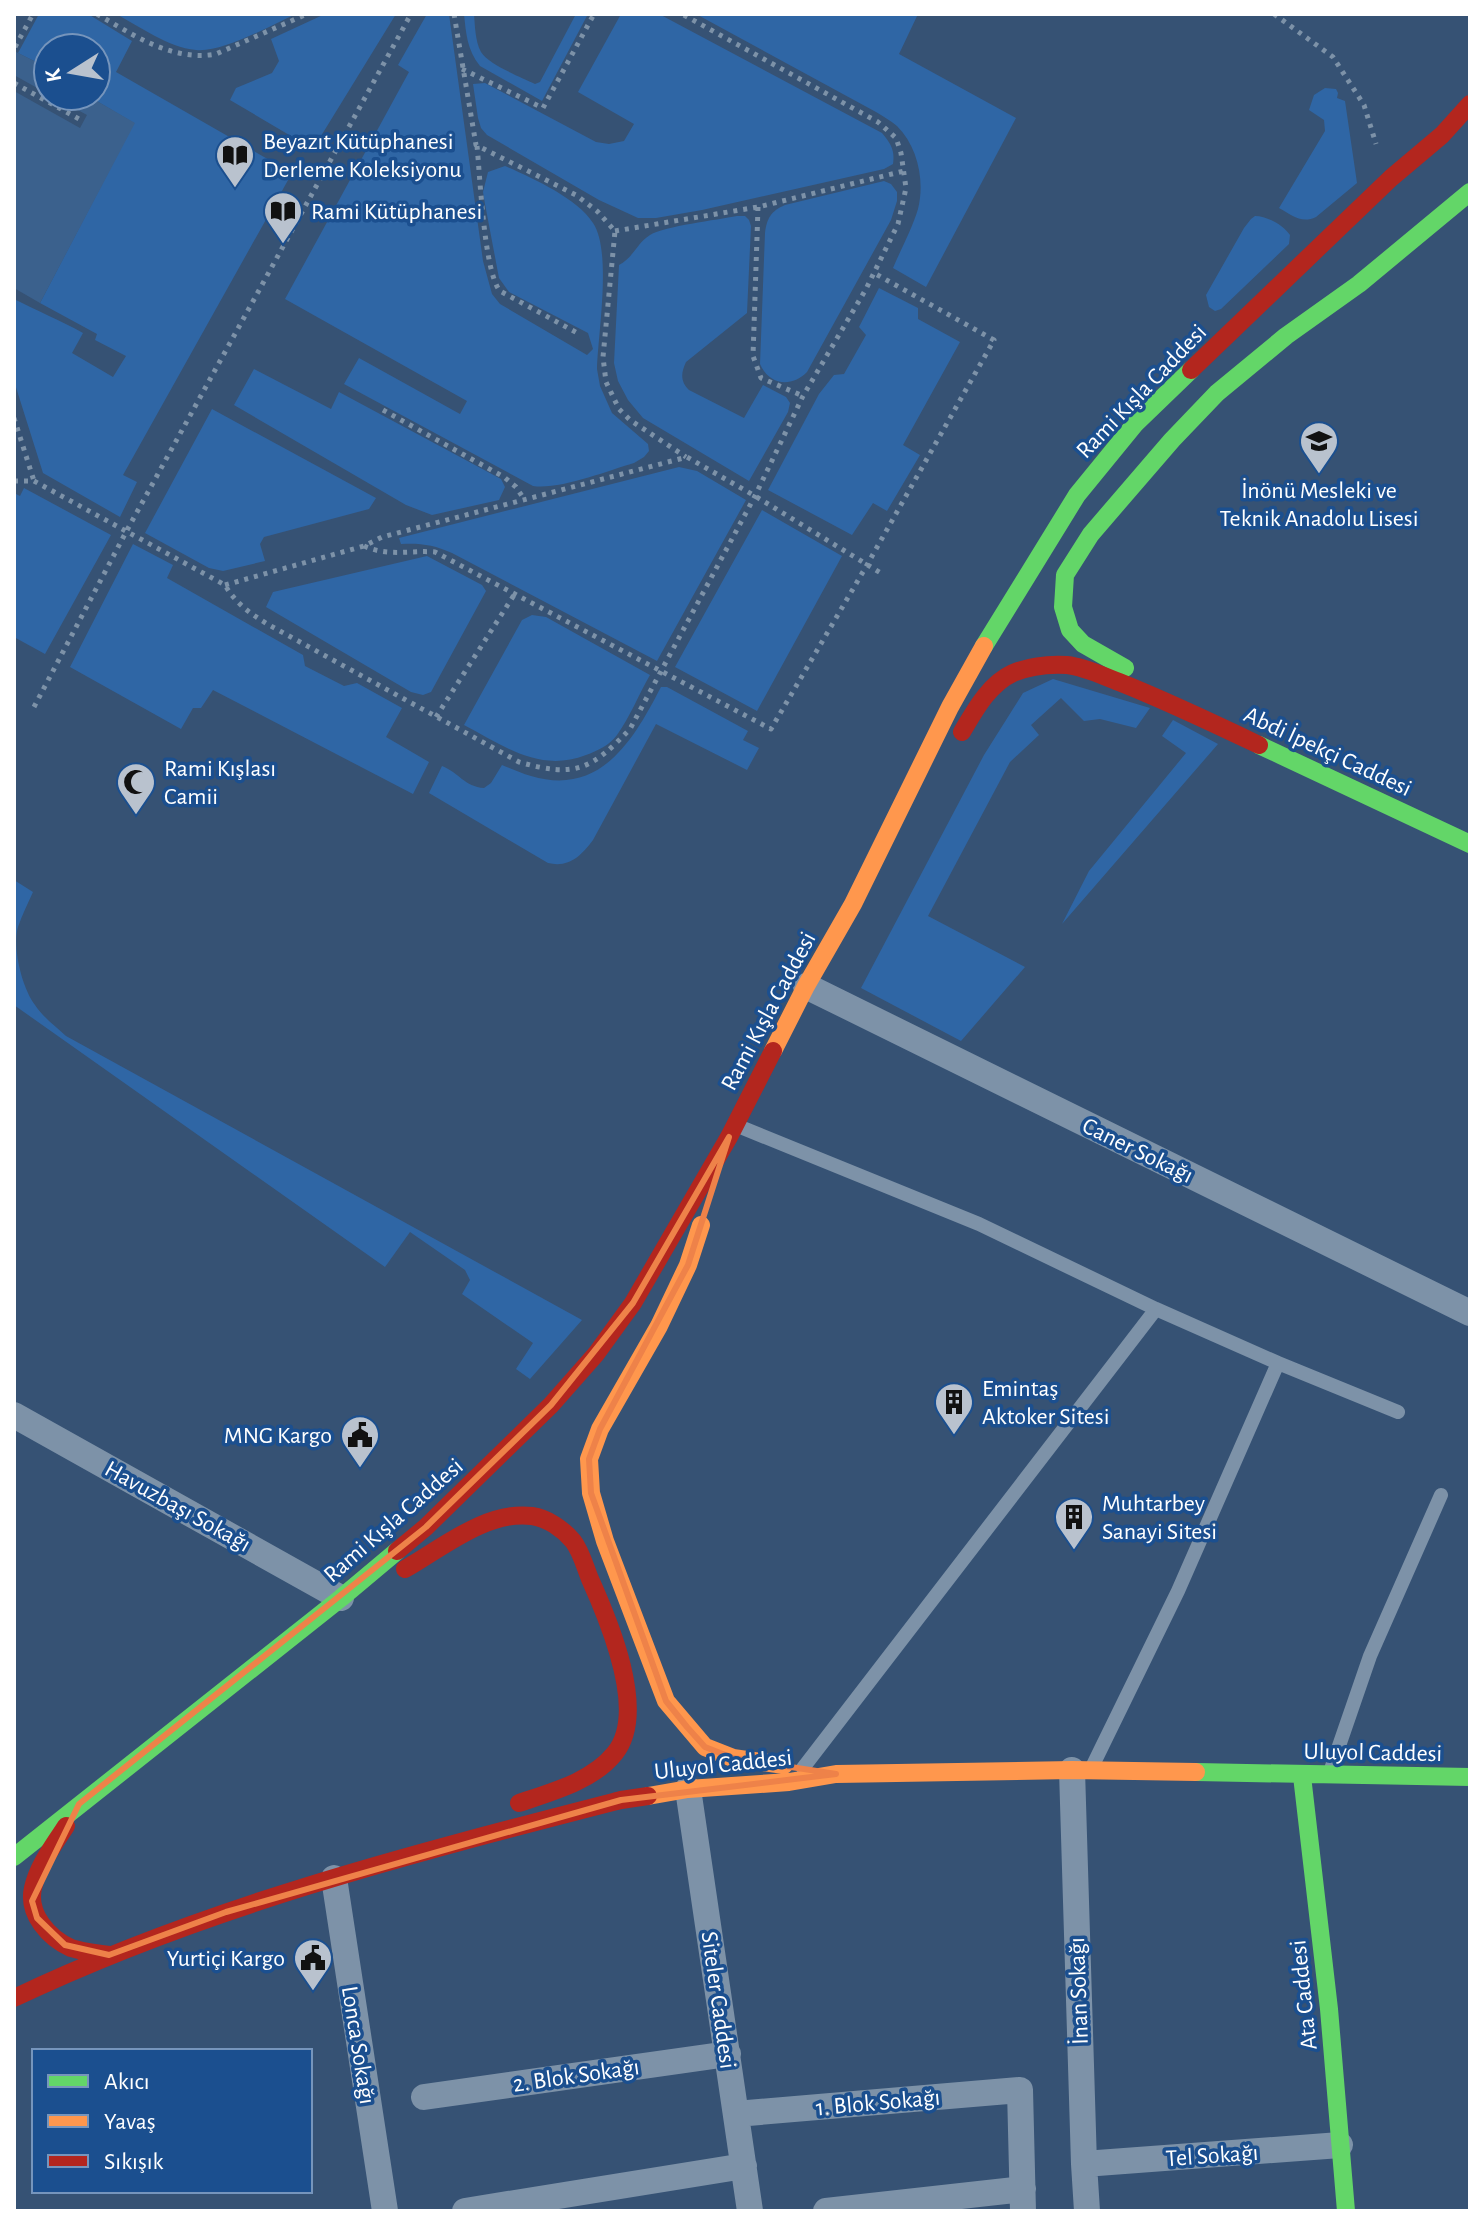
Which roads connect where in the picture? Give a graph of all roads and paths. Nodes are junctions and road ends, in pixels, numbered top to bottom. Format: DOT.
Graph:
graph roads {
  1 [pos="33,14"];
  2 [pos="97,14"];
  3 [pos="307,14"];
  4 [pos="411,14"];
  5 [pos="454,14"];
  6 [pos="594,14"];
  7 [pos="682,14"];
  8 [pos="1274,14"];
  9 [pos="15,47"];
  10 [pos="462,69"];
  11 [pos="14,83"];
  12 [pos="1470,104"];
  13 [pos="79,119"];
  14 [pos="476,145"];
  15 [pos="1379,155"];
  16 [pos="904,171"];
  17 [pos="1470,192"];
  18 [pos="758,207"];
  19 [pos="615,231"];
  20 [pos="874,273"];
  21 [pos="581,335"];
  22 [pos="803,396"];
  23 [pos="383,410"];
  24 [pos="14,418"];
  25 [pos="687,457"];
  26 [pos="14,481"];
  27 [pos="34,481"];
  28 [pos="755,496"];
  29 [pos="524,499"];
  30 [pos="126,532"];
  31 [pos="364,546"];
  32 [pos="867,565"];
  33 [pos="884,575"];
  34 [pos="225,585"];
  35 [pos="514,595"];
  36 [pos="661,672"];
  37 [pos="1167,701"];
  38 [pos="34,707"];
  39 [pos="436,717"];
  40 [pos="950,754"];
  41 [pos="929,791"];
  42 [pos="1470,844"];
  43 [pos="853,904"];
  44 [pos="806,986"];
  45 [pos="732,1131"];
  46 [pos="1156,1309"];
  47 [pos="1470,1313"];
  48 [pos="1278,1363"];
  49 [pos="1398,1412"];
  50 [pos="14,1415"];
  51 [pos="1441,1495"];
  52 [pos="341,1598"];
  53 [pos="803,1768"];
  54 [pos="1081,1771"];
  55 [pos="836,1774"];
  56 [pos="1302,1776"];
  57 [pos="1329,1776"];
  58 [pos="1470,1777"];
  59 [pos="688,1789"];
  60 [pos="79,1804"];
  61 [pos="17,1847"];
  62 [pos="433,1848"];
  63 [pos="334,1878"];
  64 [pos="109,1955"];
  65 [pos="14,1998"];
  66 [pos="728,2054"];
  67 [pos="424,2097"];
  68 [pos="736,2114"];
  69 [pos="1340,2145"];
  70 [pos="1084,2164"];
  71 [pos="744,2166"];
  72 [pos="1023,2200"];
  73 [pos="385,2211"];
  74 [pos="465,2211"];
  75 [pos="750,2211"];
  76 [pos="826,2211"];
  77 [pos="1087,2211"];
  78 [pos="1346,2211"];
  1 -- 9 [label="path"];
  2 -- 3 [label="path"];
  4 -- 30 [label="path"];
  5 -- 10 [label="path"];
  6 -- 10 [label="path"];
  7 -- 16 [label="path"];
  8 -- 15 [label="path"];
  10 -- 14 [label="path"];
  11 -- 13 [label="path"];
  12 -- 43 [label="main road, Rami Kışla Caddesi"];
  14 -- 19 [label="path"];
  14 -- 21 [label="path"];
  16 -- 18 [label="path"];
  16 -- 20 [label="path"];
  17 -- 37 [label="main road"];
  18 -- 19 [label="path"];
  18 -- 22 [label="path"];
  19 -- 25 [label="path"];
  20 -- 22 [label="path"];
  20 -- 32 [label="path"];
  22 -- 28 [label="path"];
  23 -- 29 [label="path"];
  24 -- 27 [label="path"];
  25 -- 28 [label="path"];
  25 -- 29 [label="path"];
  26 -- 27 [label="path"];
  27 -- 30 [label="path"];
  28 -- 32 [label="path"];
  28 -- 36 [label="path"];
  29 -- 31 [label="path"];
  30 -- 34 [label="path"];
  30 -- 38 [label="path"];
  31 -- 34 [label="path"];
  31 -- 35 [label="path"];
  32 -- 33 [label="path"];
  32 -- 36 [label="path"];
  34 -- 39 [label="path"];
  35 -- 36 [label="path"];
  35 -- 39 [label="path"];
  36 -- 39 [label="path"];
  37 -- 40 [label="main road"];
  37 -- 42 [label="main road, Abdi İpekçi Caddesi"];
  41 -- 43 [label="main road"];
  43 -- 44 [label="main road, Rami Kışla Caddesi"];
  44 -- 45 [label="main road, Rami Kışla Caddesi"];
  44 -- 47 [label="street, Caner Sokağı"];
  45 -- 46 [label="lane"];
  45 -- 52 [label="main road, Rami Kışla Caddesi"];
  45 -- 53 [label="main road"];
  46 -- 48 [label="lane"];
  46 -- 53 [label="lane"];
  48 -- 49 [label="lane"];
  48 -- 54 [label="lane"];
  50 -- 52 [label="street, Havuzbaşı Sokağı"];
  51 -- 57 [label="lane"];
  52 -- 60 [label="main road, Rami Kışla Caddesi"];
  52 -- 62 [label="main road"];
  53 -- 55 [label="main road"];
  54 -- 55 [label="main road, Uluyol Caddesi"];
  54 -- 56 [label="main road, Uluyol Caddesi"];
  54 -- 70 [label="street, İnan Sokağı"];
  55 -- 59 [label="main road, Uluyol Caddesi"];
  56 -- 57 [label="main road, Uluyol Caddesi"];
  56 -- 69 [label="main road, Ata Caddesi"];
  57 -- 58 [label="main road, Uluyol Caddesi"];
  59 -- 62 [label="main road, Uluyol Caddesi"];
  59 -- 66 [label="street, Siteler Caddesi"];
  60 -- 61 [label="main road, Rami Kışla Caddesi"];
  60 -- 64 [label="main road"];
  62 -- 63 [label="main road, Uluyol Caddesi"];
  63 -- 64 [label="main road, Uluyol Caddesi"];
  63 -- 73 [label="street, Lonca Sokağı"];
  64 -- 65 [label="main road, Uluyol Caddesi"];
  66 -- 67 [label="street, 2. Blok Sokağı"];
  66 -- 68 [label="street, Siteler Caddesi"];
  68 -- 71 [label="street, Siteler Caddesi"];
  68 -- 72 [label="street, 1. Blok Sokağı"];
  69 -- 70 [label="street, Tel Sokağı"];
  69 -- 78 [label="main road, Ata Caddesi"];
  70 -- 77 [label="street, İnan Sokağı"];
  71 -- 74 [label="street"];
  71 -- 75 [label="street, Siteler Caddesi"];
  72 -- 76 [label="street"];
}
